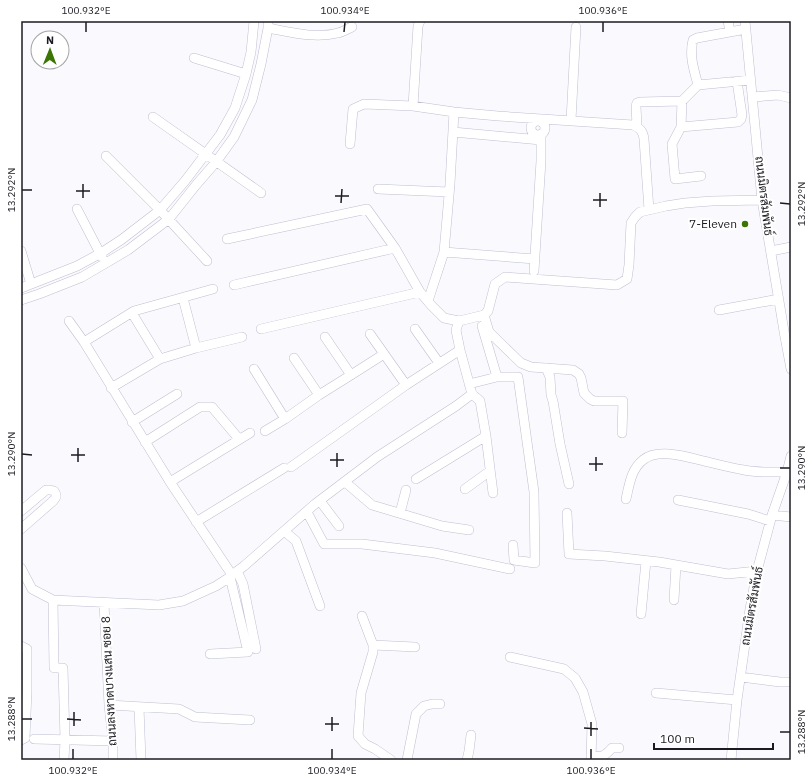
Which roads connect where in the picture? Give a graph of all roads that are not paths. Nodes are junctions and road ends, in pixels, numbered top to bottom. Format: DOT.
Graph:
graph roads {
  1 [pos="254,21"];
  2 [pos="420,21"];
  3 [pos="728,21"];
  4 [pos="268,25"];
  5 [pos="746,25"];
  6 [pos="352,27"];
  7 [pos="576,27"];
  8 [pos="730,32"];
  9 [pos="194,58"];
  10 [pos="246,74"];
  11 [pos="751,80"];
  12 [pos="737,81"];
  13 [pos="698,85"];
  14 [pos="753,97"];
  15 [pos="791,98"];
  16 [pos="682,100"];
  17 [pos="413,106"];
  18 [pos="454,112"];
  19 [pos="153,117"];
  20 [pos="571,120"];
  21 [pos="531,121"];
  22 [pos="547,122"];
  23 [pos="637,126"];
  24 [pos="680,127"];
  25 [pos="453,132"];
  26 [pos="541,137"];
  27 [pos="350,144"];
  28 [pos="205,154"];
  29 [pos="106,156"];
  30 [pos="216,162"];
  31 [pos="701,176"];
  32 [pos="378,189"];
  33 [pos="449,192"];
  34 [pos="261,193"];
  35 [pos="762,200"];
  36 [pos="77,209"];
  37 [pos="160,210"];
  38 [pos="649,210"];
  39 [pos="169,219"];
  40 [pos="228,239"];
  41 [pos="791,247"];
  42 [pos="395,248"];
  43 [pos="21,251"];
  44 [pos="771,251"];
  45 [pos="444,252"];
  46 [pos="100,253"];
  47 [pos="535,259"];
  48 [pos="207,261"];
  49 [pos="106,264"];
  50 [pos="534,271"];
  51 [pos="31,284"];
  52 [pos="234,285"];
  53 [pos="21,288"];
  54 [pos="213,289"];
  55 [pos="420,292"];
  56 [pos="183,298"];
  57 [pos="779,299"];
  58 [pos="21,300"];
  59 [pos="428,301"];
  60 [pos="719,310"];
  61 [pos="132,312"];
  62 [pos="482,316"];
  63 [pos="69,321"];
  64 [pos="459,321"];
  65 [pos="261,329"];
  66 [pos="415,329"];
  67 [pos="370,334"];
  68 [pos="242,337"];
  69 [pos="325,337"];
  70 [pos="84,342"];
  71 [pos="196,348"];
  72 [pos="460,350"];
  73 [pos="384,354"];
  74 [pos="294,358"];
  75 [pos="160,359"];
  76 [pos="439,362"];
  77 [pos="546,368"];
  78 [pos="254,369"];
  79 [pos="791,369"];
  80 [pos="351,375"];
  81 [pos="497,377"];
  82 [pos="469,384"];
  83 [pos="406,385"];
  84 [pos="111,388"];
  85 [pos="176,394"];
  86 [pos="472,394"];
  87 [pos="319,395"];
  88 [pos="285,419"];
  89 [pos="132,422"];
  90 [pos="265,431"];
  91 [pos="250,433"];
  92 [pos="622,433"];
  93 [pos="486,436"];
  94 [pos="239,439"];
  95 [pos="145,442"];
  96 [pos="791,456"];
  97 [pos="490,471"];
  98 [pos="787,472"];
  99 [pos="416,479"];
  100 [pos="170,482"];
  101 [pos="345,482"];
  102 [pos="570,484"];
  103 [pos="465,489"];
  104 [pos="406,490"];
  105 [pos="493,494"];
  106 [pos="626,499"];
  107 [pos="320,500"];
  108 [pos="678,500"];
  109 [pos="21,511"];
  110 [pos="307,512"];
  111 [pos="400,513"];
  112 [pos="567,513"];
  113 [pos="791,517"];
  114 [pos="771,518"];
  115 [pos="196,522"];
  116 [pos="339,526"];
  117 [pos="21,529"];
  118 [pos="468,530"];
  119 [pos="284,531"];
  120 [pos="513,545"];
  121 [pos="646,561"];
  122 [pos="676,565"];
  123 [pos="21,568"];
  124 [pos="510,569"];
  125 [pos="757,571"];
  126 [pos="233,575"];
  127 [pos="54,600"];
  128 [pos="674,600"];
  129 [pos="104,603"];
  130 [pos="320,606"];
  131 [pos="641,614"];
  132 [pos="362,616"];
  133 [pos="373,645"];
  134 [pos="21,646"];
  135 [pos="415,647"];
  136 [pos="256,649"];
  137 [pos="210,654"];
  138 [pos="510,657"];
  139 [pos="741,678"];
  140 [pos="791,682"];
  141 [pos="24,692"];
  142 [pos="656,693"];
  143 [pos="737,700"];
  144 [pos="440,704"];
  145 [pos="109,705"];
  146 [pos="139,707"];
  147 [pos="250,720"];
  148 [pos="471,735"];
  149 [pos="34,739"];
  150 [pos="21,740"];
  151 [pos="65,740"];
  152 [pos="113,741"];
  153 [pos="619,748"];
  154 [pos="591,758"];
  155 [pos="64,760"];
  156 [pos="113,760"];
  157 [pos="141,760"];
  158 [pos="391,760"];
  159 [pos="407,760"];
  160 [pos="467,760"];
  161 [pos="731,760"];
  162 [pos="734,760"];
  1 -- 10 [label="street"];
  2 -- 17 [label="street"];
  3 -- 8 [label="street"];
  4 -- 6 [label="street"];
  4 -- 30 [label="street"];
  5 -- 8 [label="street"];
  5 -- 11 [label="street, ถนนมิตรสัมพันธ์"];
  7 -- 20 [label="street"];
  8 -- 13 [label="street"];
  9 -- 10 [label="street"];
  10 -- 28 [label="street"];
  11 -- 12 [label="street"];
  11 -- 14 [label="street, ถนนมิตรสัมพันธ์"];
  12 -- 13 [label="street"];
  12 -- 24 [label="street"];
  13 -- 16 [label="street"];
  14 -- 15 [label="street"];
  14 -- 35 [label="street, ถนนมิตรสัมพันธ์"];
  16 -- 23 [label="street"];
  16 -- 24 [label="street"];
  17 -- 18 [label="street"];
  17 -- 27 [label="street"];
  18 -- 21 [label="street"];
  18 -- 25 [label="street"];
  19 -- 28 [label="street"];
  20 -- 22 [label="street"];
  20 -- 23 [label="street"];
  21 -- 22 [label="street"];
  21 -- 26 [label="street"];
  22 -- 26 [label="street"];
  23 -- 38 [label="street"];
  24 -- 31 [label="street"];
  25 -- 26 [label="street"];
  25 -- 33 [label="street"];
  26 -- 47 [label="street"];
  28 -- 30 [label="street"];
  28 -- 37 [label="street"];
  29 -- 37 [label="street"];
  30 -- 34 [label="street"];
  30 -- 39 [label="street"];
  32 -- 33 [label="street"];
  33 -- 45 [label="street"];
  35 -- 38 [label="street"];
  35 -- 44 [label="street, ถนนมิตรสัมพันธ์"];
  36 -- 46 [label="street"];
  37 -- 39 [label="street"];
  37 -- 46 [label="street"];
  38 -- 62 [label="street"];
  39 -- 48 [label="street"];
  39 -- 49 [label="street"];
  40 -- 42 [label="street"];
  41 -- 44 [label="street"];
  42 -- 52 [label="street"];
  42 -- 55 [label="street"];
  43 -- 51 [label="street"];
  44 -- 57 [label="street, ถนนมิตรสัมพันธ์"];
  45 -- 47 [label="street"];
  45 -- 59 [label="street"];
  46 -- 49 [label="street"];
  46 -- 51 [label="street"];
  47 -- 50 [label="street"];
  49 -- 58 [label="street"];
  51 -- 53 [label="street"];
  54 -- 56 [label="street"];
  55 -- 59 [label="street"];
  55 -- 65 [label="street"];
  56 -- 61 [label="street"];
  56 -- 71 [label="street"];
  57 -- 60 [label="street"];
  57 -- 79 [label="street, ถนนมิตรสัมพันธ์"];
  59 -- 64 [label="street"];
  61 -- 70 [label="street"];
  61 -- 75 [label="street"];
  62 -- 64 [label="street"];
  62 -- 77 [label="street"];
  62 -- 81 [label="street"];
  63 -- 70 [label="street"];
  64 -- 72 [label="street"];
  66 -- 76 [label="street"];
  67 -- 73 [label="street"];
  68 -- 71 [label="street"];
  69 -- 80 [label="street"];
  70 -- 84 [label="street"];
  71 -- 75 [label="street"];
  72 -- 76 [label="street"];
  72 -- 82 [label="street"];
  73 -- 80 [label="street"];
  73 -- 83 [label="street"];
  74 -- 87 [label="street"];
  75 -- 84 [label="street"];
  76 -- 83 [label="street"];
  77 -- 92 [label="street"];
  77 -- 102 [label="street"];
  78 -- 88 [label="street"];
  80 -- 87 [label="street"];
  81 -- 82 [label="street"];
  81 -- 120 [label="street"];
  82 -- 86 [label="street"];
  83 -- 115 [label="street"];
  84 -- 89 [label="street"];
  85 -- 89 [label="street"];
  86 -- 93 [label="street"];
  86 -- 101 [label="street"];
  87 -- 88 [label="street"];
  88 -- 90 [label="street"];
  89 -- 95 [label="street"];
  91 -- 94 [label="street"];
  93 -- 97 [label="street"];
  93 -- 99 [label="street"];
  94 -- 95 [label="street"];
  94 -- 100 [label="street"];
  95 -- 100 [label="street"];
  96 -- 98 [label="street, ถนนมิตรสัมพันธ์"];
  97 -- 103 [label="street"];
  97 -- 105 [label="street"];
  98 -- 106 [label="street"];
  98 -- 114 [label="street, ถนนมิตรสัมพันธ์"];
  100 -- 115 [label="street"];
  101 -- 107 [label="street"];
  101 -- 111 [label="street"];
  104 -- 111 [label="street"];
  107 -- 110 [label="street"];
  107 -- 116 [label="street"];
  108 -- 114 [label="street"];
  109 -- 117 [label="street"];
  110 -- 119 [label="street"];
  110 -- 124 [label="street"];
  111 -- 118 [label="street"];
  112 -- 121 [label="street"];
  113 -- 114 [label="street"];
  114 -- 125 [label="street, ถนนมิตรสัมพันธ์"];
  115 -- 126 [label="street"];
  119 -- 126 [label="street"];
  119 -- 130 [label="street"];
  121 -- 122 [label="street"];
  121 -- 131 [label="street"];
  122 -- 125 [label="street"];
  122 -- 128 [label="street"];
  123 -- 127 [label="street"];
  125 -- 139 [label="street, ถนนมิตรสัมพันธ์"];
  126 -- 129 [label="street"];
  126 -- 136 [label="street"];
  126 -- 137 [label="street"];
  127 -- 129 [label="street"];
  127 -- 151 [label="street"];
  129 -- 145 [label="street, ถนนลงหาดบางแสน ซอย 8"];
  132 -- 133 [label="street"];
  133 -- 135 [label="street"];
  133 -- 158 [label="street"];
  134 -- 141 [label="street"];
  138 -- 154 [label="street"];
  139 -- 140 [label="street"];
  139 -- 143 [label="street, ถนนมิตรสัมพันธ์"];
  141 -- 150 [label="street"];
  142 -- 143 [label="street"];
  143 -- 161 [label="street, ถนนมิตรสัมพันธ์"];
  144 -- 159 [label="street"];
  145 -- 146 [label="street"];
  145 -- 152 [label="street, ถนนลงหาดบางแสน ซอย 8"];
  146 -- 147 [label="street"];
  146 -- 157 [label="street"];
  148 -- 160 [label="street"];
  149 -- 151 [label="street"];
  151 -- 152 [label="street"];
  151 -- 155 [label="street"];
  152 -- 156 [label="street, ถนนลงหาดบางแสน ซอย 8"];
  153 -- 154 [label="street"];
  161 -- 162 [label="street"];
}
